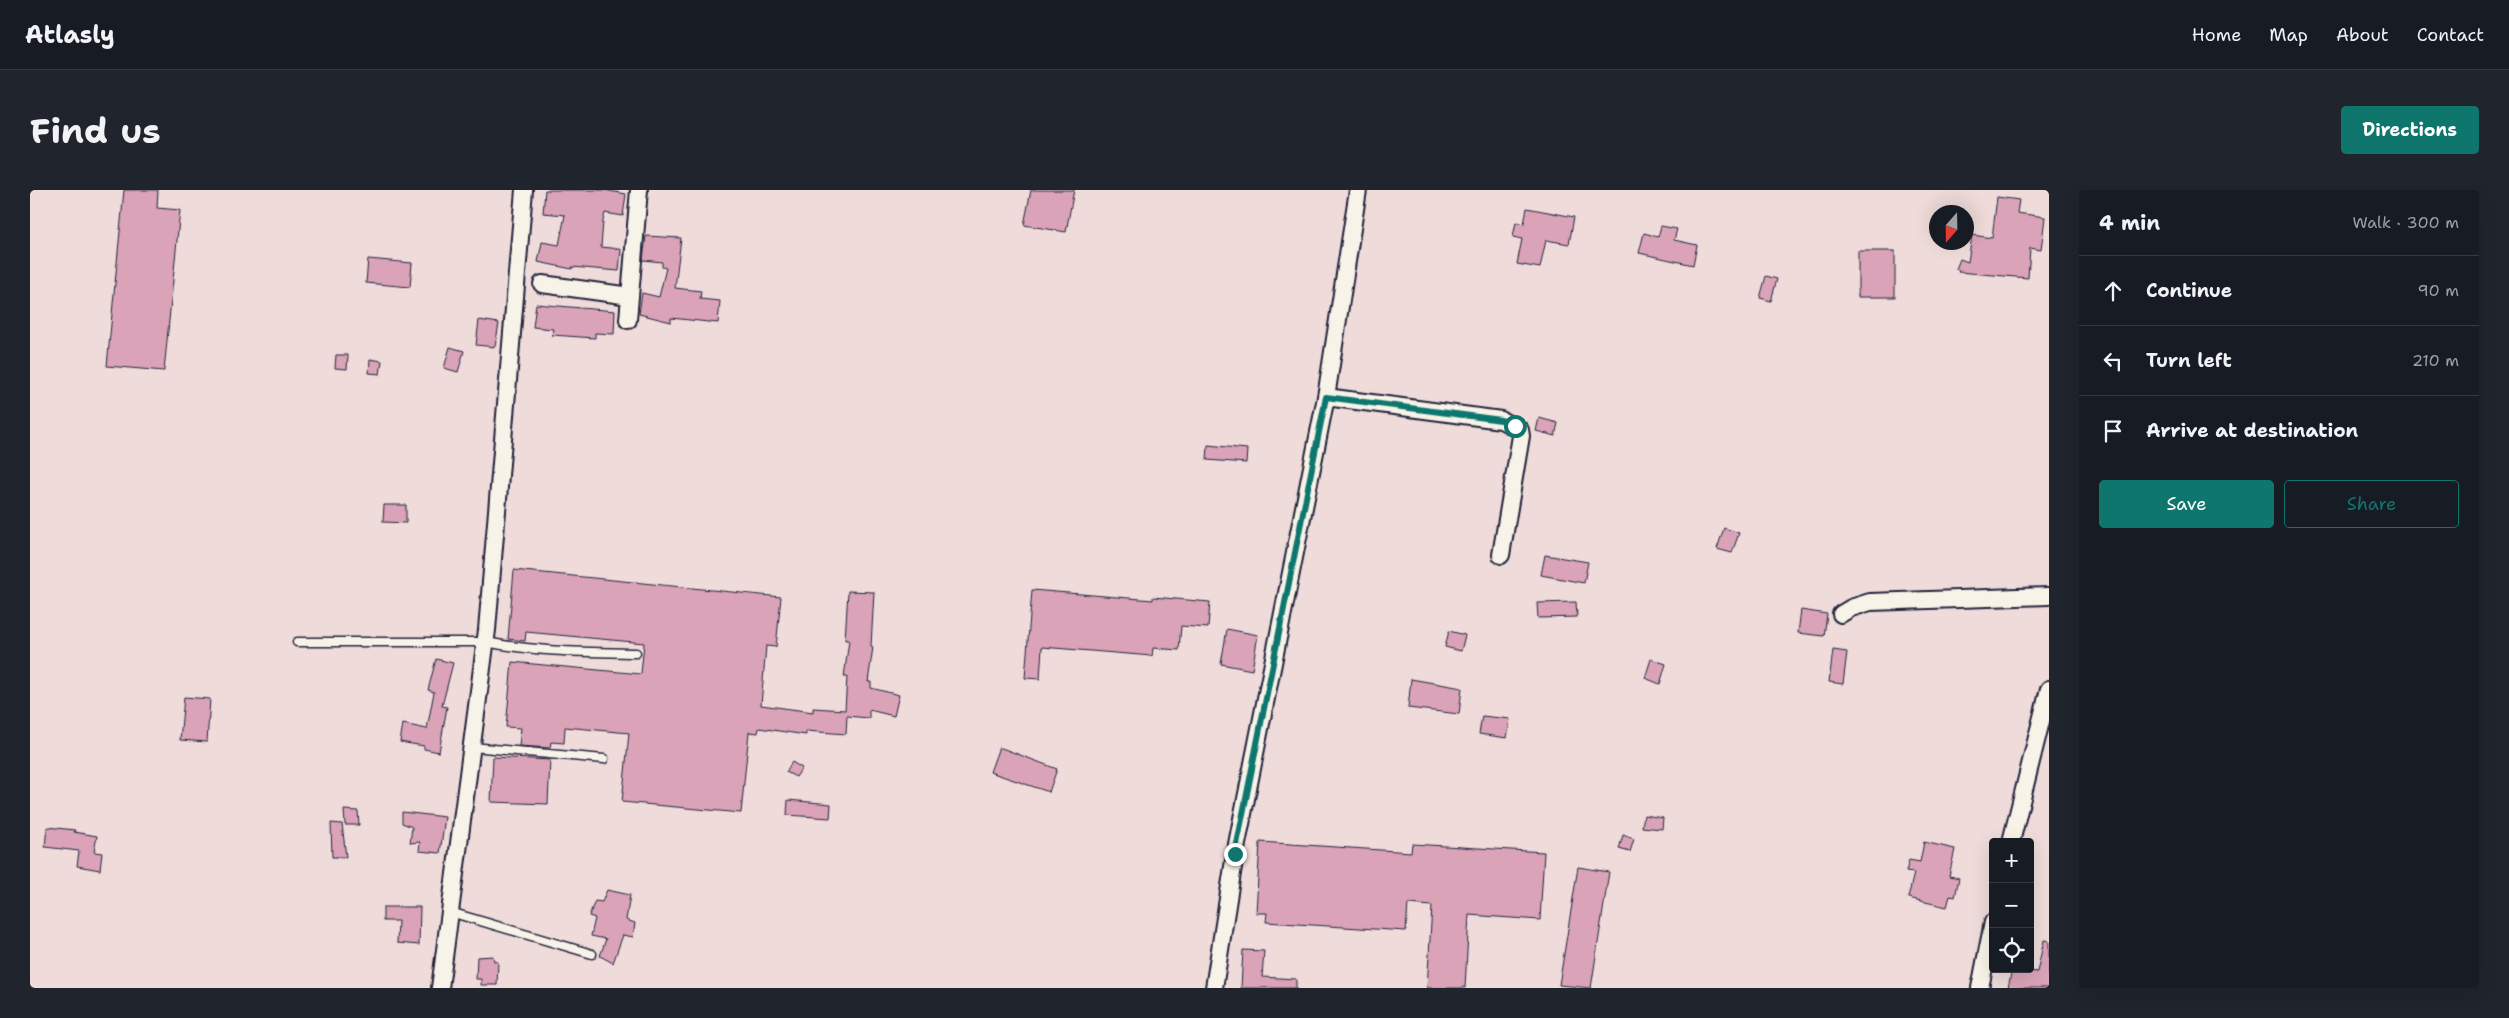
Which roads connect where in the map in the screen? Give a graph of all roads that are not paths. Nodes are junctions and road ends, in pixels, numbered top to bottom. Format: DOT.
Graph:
graph roads {
  1 [pos="524,190"];
  2 [pos="638,190"];
  3 [pos="1358,190"];
  4 [pos="542,284"];
  5 [pos="630,296"];
  6 [pos="628,320"];
  7 [pos="1326,397"];
  8 [pos="1501,555"];
  9 [pos="2049,596"];
  10 [pos="1842,614"];
  11 [pos="297,642"];
  12 [pos="486,642"];
  13 [pos="636,653"];
  14 [pos="2049,689"];
  15 [pos="472,747"];
  16 [pos="604,759"];
  17 [pos="2011,838"];
  18 [pos="450,912"];
  19 [pos="1992,928"];
  20 [pos="592,954"];
  21 [pos="440,988"];
  22 [pos="1214,988"];
  23 [pos="1980,988"];
  1 -- 12 [label="street"];
  2 -- 5 [label="street"];
  3 -- 7 [label="street"];
  4 -- 5 [label="street"];
  5 -- 6 [label="street"];
  7 -- 8 [label="street"];
  7 -- 22 [label="street"];
  9 -- 10 [label="street"];
  11 -- 12 [label="lane"];
  12 -- 13 [label="lane"];
  12 -- 15 [label="street"];
  14 -- 17 [label="street"];
  15 -- 16 [label="lane"];
  15 -- 18 [label="street"];
  18 -- 20 [label="lane"];
  18 -- 21 [label="street"];
  19 -- 23 [label="street"];
}
